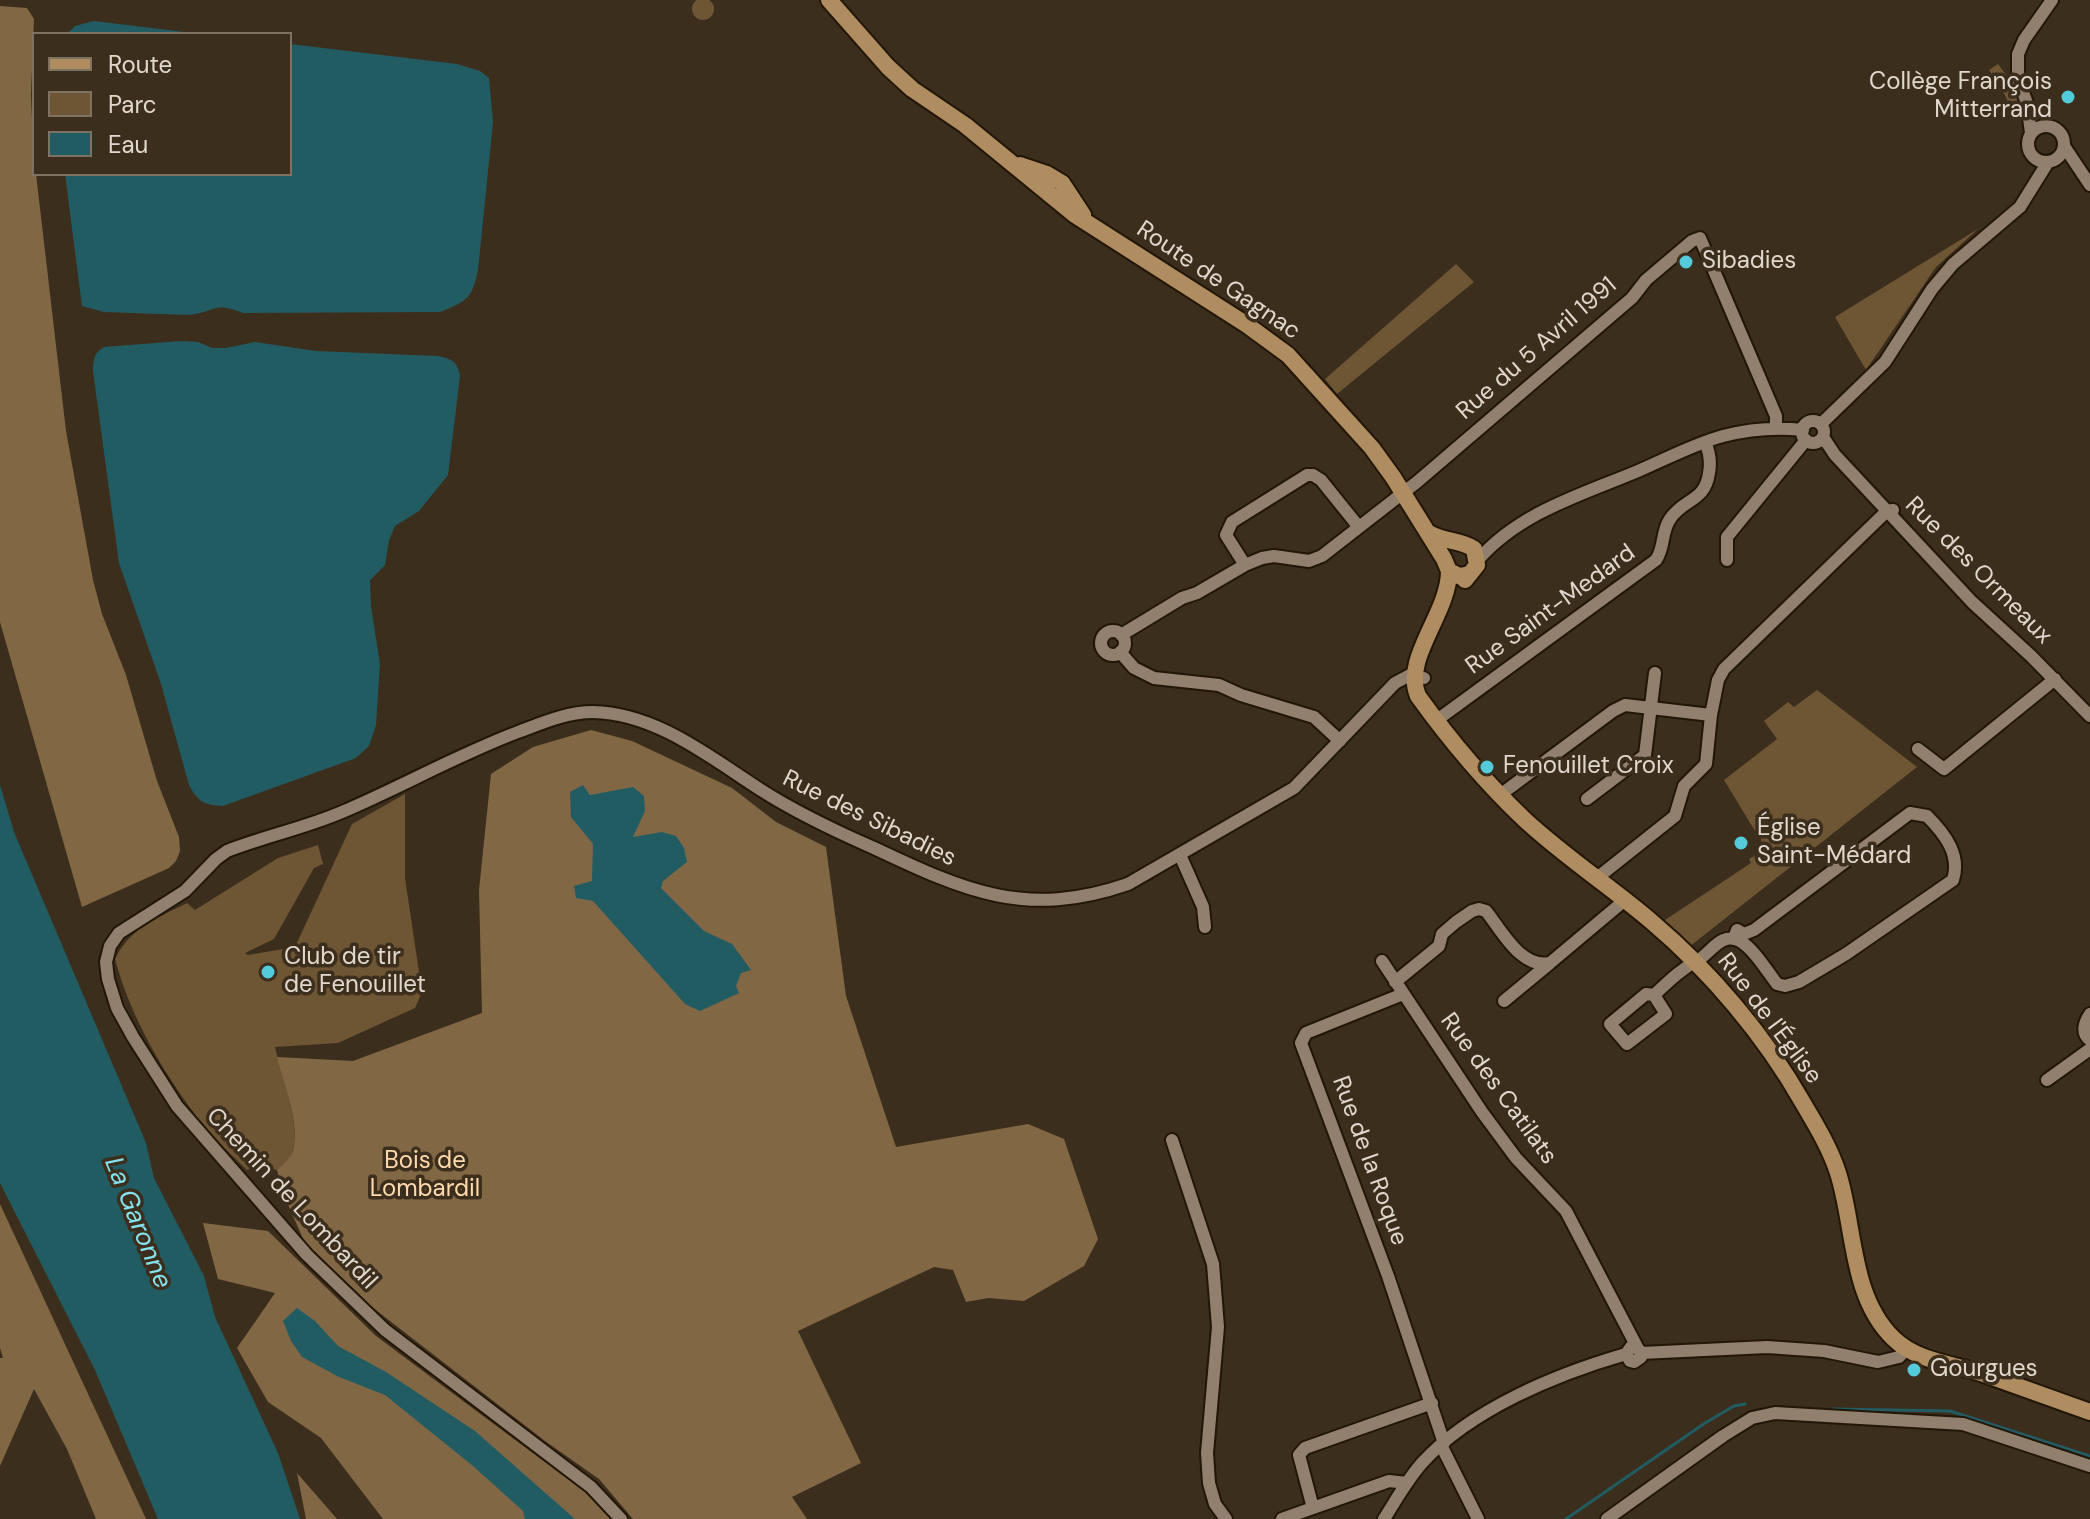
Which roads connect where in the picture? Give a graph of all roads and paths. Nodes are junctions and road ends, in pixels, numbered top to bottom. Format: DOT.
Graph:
graph roads {
  1 [pos="829,0"];
  2 [pos="2052,0"];
  3 [pos="2027,103"];
  4 [pos="2047,126"];
  5 [pos="2031,133"];
  6 [pos="2064,146"];
  7 [pos="2032,156"];
  8 [pos="2052,161"];
  9 [pos="2086,180"];
  10 [pos="2029,194"];
  11 [pos="1776,427"];
  12 [pos="1813,435"];
  13 [pos="1705,442"];
  14 [pos="1403,493"];
  15 [pos="1890,510"];
  16 [pos="1358,526"];
  17 [pos="1428,533"];
  18 [pos="1496,539"];
  19 [pos="1460,543"];
  20 [pos="1727,560"];
  21 [pos="1245,565"];
  22 [pos="1447,565"];
  23 [pos="1474,567"];
  24 [pos="1121,635"];
  25 [pos="1120,652"];
  26 [pos="1655,673"];
  27 [pos="1417,679"];
  28 [pos="2055,679"];
  29 [pos="1652,708"];
  30 [pos="1711,715"];
  31 [pos="1442,716"];
  32 [pos="2090,716"];
  33 [pos="1340,741"];
  34 [pos="1918,749"];
  35 [pos="1500,795"];
  36 [pos="1587,799"];
  37 [pos="1180,855"];
  38 [pos="216,859"];
  39 [pos="1597,878"];
  40 [pos="1625,900"];
  41 [pos="1205,927"];
  42 [pos="1734,938"];
  43 [pos="1382,961"];
  44 [pos="1695,961"];
  45 [pos="1550,963"];
  46 [pos="1395,982"];
  47 [pos="1403,994"];
  48 [pos="1654,995"];
  49 [pos="1504,1001"];
  50 [pos="2090,1014"];
  51 [pos="2090,1040"];
  52 [pos="2090,1049"];
  53 [pos="2047,1080"];
  54 [pos="1172,1140"];
  55 [pos="1906,1349"];
  56 [pos="1633,1351"];
  57 [pos="1432,1403"];
  58 [pos="2090,1412"];
  59 [pos="1443,1444"];
  60 [pos="2090,1466"];
  61 [pos="1407,1483"];
  62 [pos="1313,1508"];
  63 [pos="621,1519"];
  64 [pos="1226,1519"];
  65 [pos="1282,1519"];
  66 [pos="1384,1519"];
  67 [pos="1478,1519"];
  68 [pos="1607,1519"];
  1 -- 14 [label="main road, Route de Gagnac"];
  2 -- 3 [label="street"];
  3 -- 4 [label="street"];
  3 -- 5 [label="street"];
  4 -- 5 [label="street"];
  4 -- 6 [label="street"];
  5 -- 7 [label="street"];
  6 -- 8 [label="street"];
  6 -- 9 [label="street"];
  7 -- 8 [label="street"];
  7 -- 10 [label="street"];
  8 -- 9 [label="street"];
  8 -- 10 [label="street"];
  10 -- 12 [label="street"];
  11 -- 12 [label="street, Rue des Ormeaux"];
  11 -- 13 [label="street, Rue des Ormeaux"];
  11 -- 14 [label="street, Rue du 5 Avril 1991"];
  12 -- 15 [label="street, Rue des Ormeaux"];
  12 -- 20 [label="street"];
  13 -- 18 [label="street, Rue des Ormeaux"];
  13 -- 31 [label="street, Rue Saint-Medard"];
  14 -- 16 [label="street, Rue du 5 Avril 1991"];
  14 -- 17 [label="main road, Route de Gagnac"];
  15 -- 28 [label="street, Rue des Ormeaux"];
  15 -- 30 [label="street"];
  16 -- 21 [label="street, Rue du 5 Avril 1991"];
  16 -- 21 [label="street"];
  17 -- 19 [label="main road"];
  17 -- 22 [label="main road, Route de Gagnac"];
  18 -- 19 [label="street, Rue des Ormeaux"];
  18 -- 23 [label="street, Rue des Ormeaux"];
  19 -- 22 [label="main road"];
  19 -- 23 [label="main road"];
  21 -- 24 [label="street, Rue du 5 Avril 1991"];
  22 -- 23 [label="main road"];
  22 -- 27 [label="main road"];
  23 -- 27 [label="main road"];
  24 -- 25 [label="street"];
  24 -- 25 [label="street"];
  25 -- 33 [label="street"];
  26 -- 29 [label="street"];
  27 -- 31 [label="main road, Rue de l'Église"];
  27 -- 33 [label="street, Rue des Sibadies"];
  28 -- 32 [label="street, Rue des Ormeaux"];
  28 -- 34 [label="street"];
  29 -- 30 [label="street"];
  29 -- 35 [label="street"];
  29 -- 36 [label="street"];
  30 -- 39 [label="street"];
  31 -- 35 [label="main road, Rue de l'Église"];
  33 -- 37 [label="street, Rue des Sibadies"];
  35 -- 39 [label="main road, Rue de l'Église"];
  37 -- 38 [label="street, Rue des Sibadies"];
  37 -- 41 [label="street"];
  38 -- 63 [label="street, Chemin de Lombardil"];
  39 -- 40 [label="main road, Rue de l'Église"];
  40 -- 44 [label="main road, Rue de l'Église"];
  40 -- 45 [label="street"];
  42 -- 42 [label="street"];
  42 -- 44 [label="street"];
  43 -- 46 [label="street, Rue des Catilats"];
  44 -- 48 [label="street"];
  44 -- 55 [label="main road, Rue de l'Église"];
  45 -- 46 [label="street"];
  45 -- 49 [label="street"];
  46 -- 47 [label="street, Rue des Catilats"];
  47 -- 56 [label="street, Rue des Catilats"];
  47 -- 57 [label="street, Rue de la Roque"];
  48 -- 48 [label="street"];
  50 -- 51 [label="street"];
  52 -- 53 [label="street"];
  54 -- 64 [label="street"];
  55 -- 56 [label="street"];
  55 -- 58 [label="main road, Rue de l'Église"];
  56 -- 59 [label="street"];
  57 -- 59 [label="street, Rue de la Roque"];
  57 -- 62 [label="street"];
  59 -- 61 [label="street"];
  59 -- 67 [label="street"];
  60 -- 68 [label="street"];
  61 -- 62 [label="street"];
  61 -- 66 [label="street"];
  62 -- 65 [label="street"];
}
